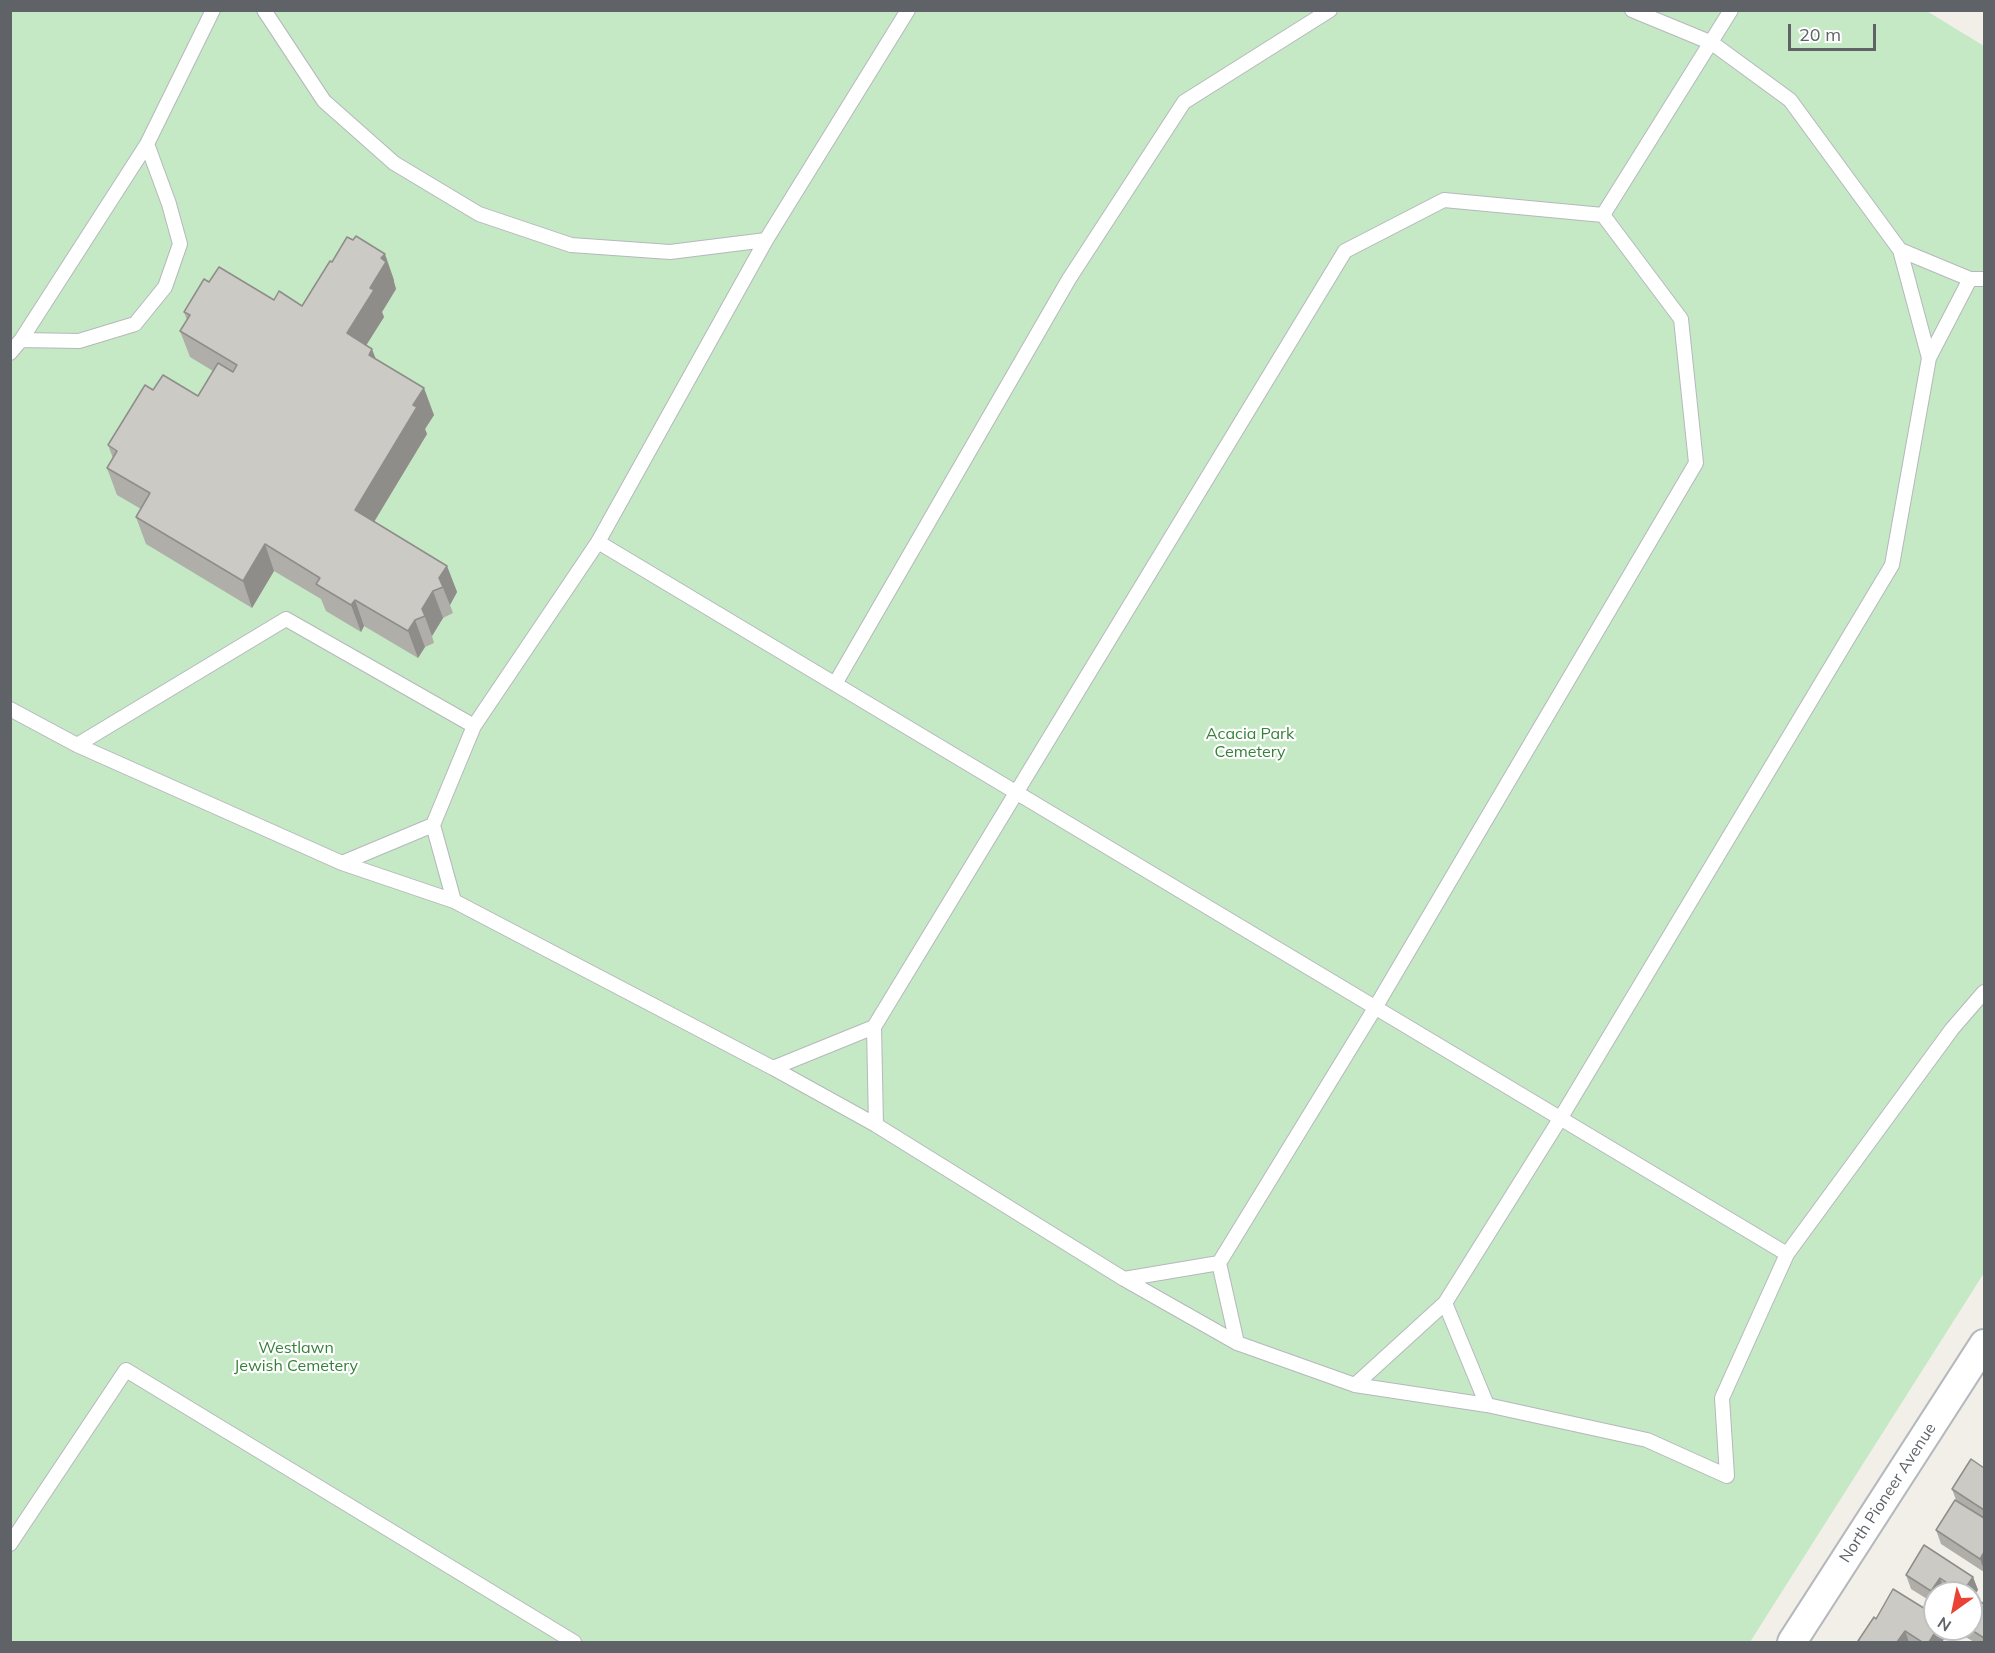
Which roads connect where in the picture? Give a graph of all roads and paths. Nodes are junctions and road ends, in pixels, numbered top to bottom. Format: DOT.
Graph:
graph roads {
  1 [pos="213,10"];
  2 [pos="264,10"];
  3 [pos="908,10"];
  4 [pos="1330,10"];
  5 [pos="1632,10"];
  6 [pos="1731,10"];
  7 [pos="1712,43"];
  8 [pos="147,144"];
  9 [pos="1604,215"];
  10 [pos="766,240"];
  11 [pos="1900,250"];
  12 [pos="1970,279"];
  13 [pos="1984,279"];
  14 [pos="21,340"];
  15 [pos="10,353"];
  16 [pos="1929,358"];
  17 [pos="598,542"];
  18 [pos="835,684"];
  19 [pos="10,708"];
  20 [pos="474,726"];
  21 [pos="77,745"];
  22 [pos="1017,793"];
  23 [pos="433,825"];
  24 [pos="342,863"];
  25 [pos="454,901"];
  26 [pos="1984,992"];
  27 [pos="1375,1008"];
  28 [pos="874,1027"];
  29 [pos="773,1068"];
  30 [pos="1560,1119"];
  31 [pos="876,1125"];
  32 [pos="1787,1254"];
  33 [pos="1219,1263"];
  34 [pos="1124,1279"];
  35 [pos="1446,1303"];
  36 [pos="1237,1343"];
  37 [pos="1984,1344"];
  38 [pos="1354,1385"];
  39 [pos="1487,1405"];
  40 [pos="10,1544"];
  41 [pos="574,1642"];
  42 [pos="1792,1642"];
  1 -- 8 [label="lane"];
  2 -- 10 [label="lane"];
  3 -- 10 [label="lane"];
  4 -- 18 [label="lane"];
  5 -- 7 [label="lane"];
  6 -- 7 [label="lane"];
  7 -- 9 [label="lane"];
  7 -- 11 [label="lane"];
  8 -- 14 [label="lane"];
  8 -- 14 [label="lane"];
  9 -- 22 [label="lane"];
  9 -- 27 [label="lane"];
  10 -- 17 [label="lane"];
  11 -- 12 [label="lane"];
  11 -- 16 [label="lane"];
  12 -- 13 [label="lane"];
  12 -- 16 [label="lane"];
  14 -- 15 [label="lane"];
  16 -- 30 [label="lane"];
  17 -- 18 [label="lane"];
  17 -- 20 [label="lane"];
  18 -- 22 [label="lane"];
  19 -- 21 [label="lane"];
  20 -- 21 [label="lane"];
  20 -- 23 [label="lane"];
  21 -- 24 [label="lane"];
  22 -- 27 [label="lane"];
  22 -- 28 [label="lane"];
  23 -- 24 [label="lane"];
  23 -- 25 [label="lane"];
  24 -- 25 [label="lane"];
  25 -- 29 [label="lane"];
  26 -- 32 [label="lane"];
  27 -- 30 [label="lane"];
  27 -- 33 [label="lane"];
  28 -- 29 [label="lane"];
  28 -- 31 [label="lane"];
  29 -- 31 [label="lane"];
  30 -- 32 [label="lane"];
  30 -- 35 [label="lane"];
  31 -- 34 [label="lane"];
  32 -- 39 [label="lane"];
  33 -- 34 [label="lane"];
  33 -- 36 [label="lane"];
  34 -- 36 [label="lane"];
  35 -- 38 [label="lane"];
  35 -- 39 [label="lane"];
  36 -- 38 [label="lane"];
  37 -- 42 [label="street, North Pioneer Avenue"];
  38 -- 39 [label="lane"];
  40 -- 41 [label="lane"];
}
